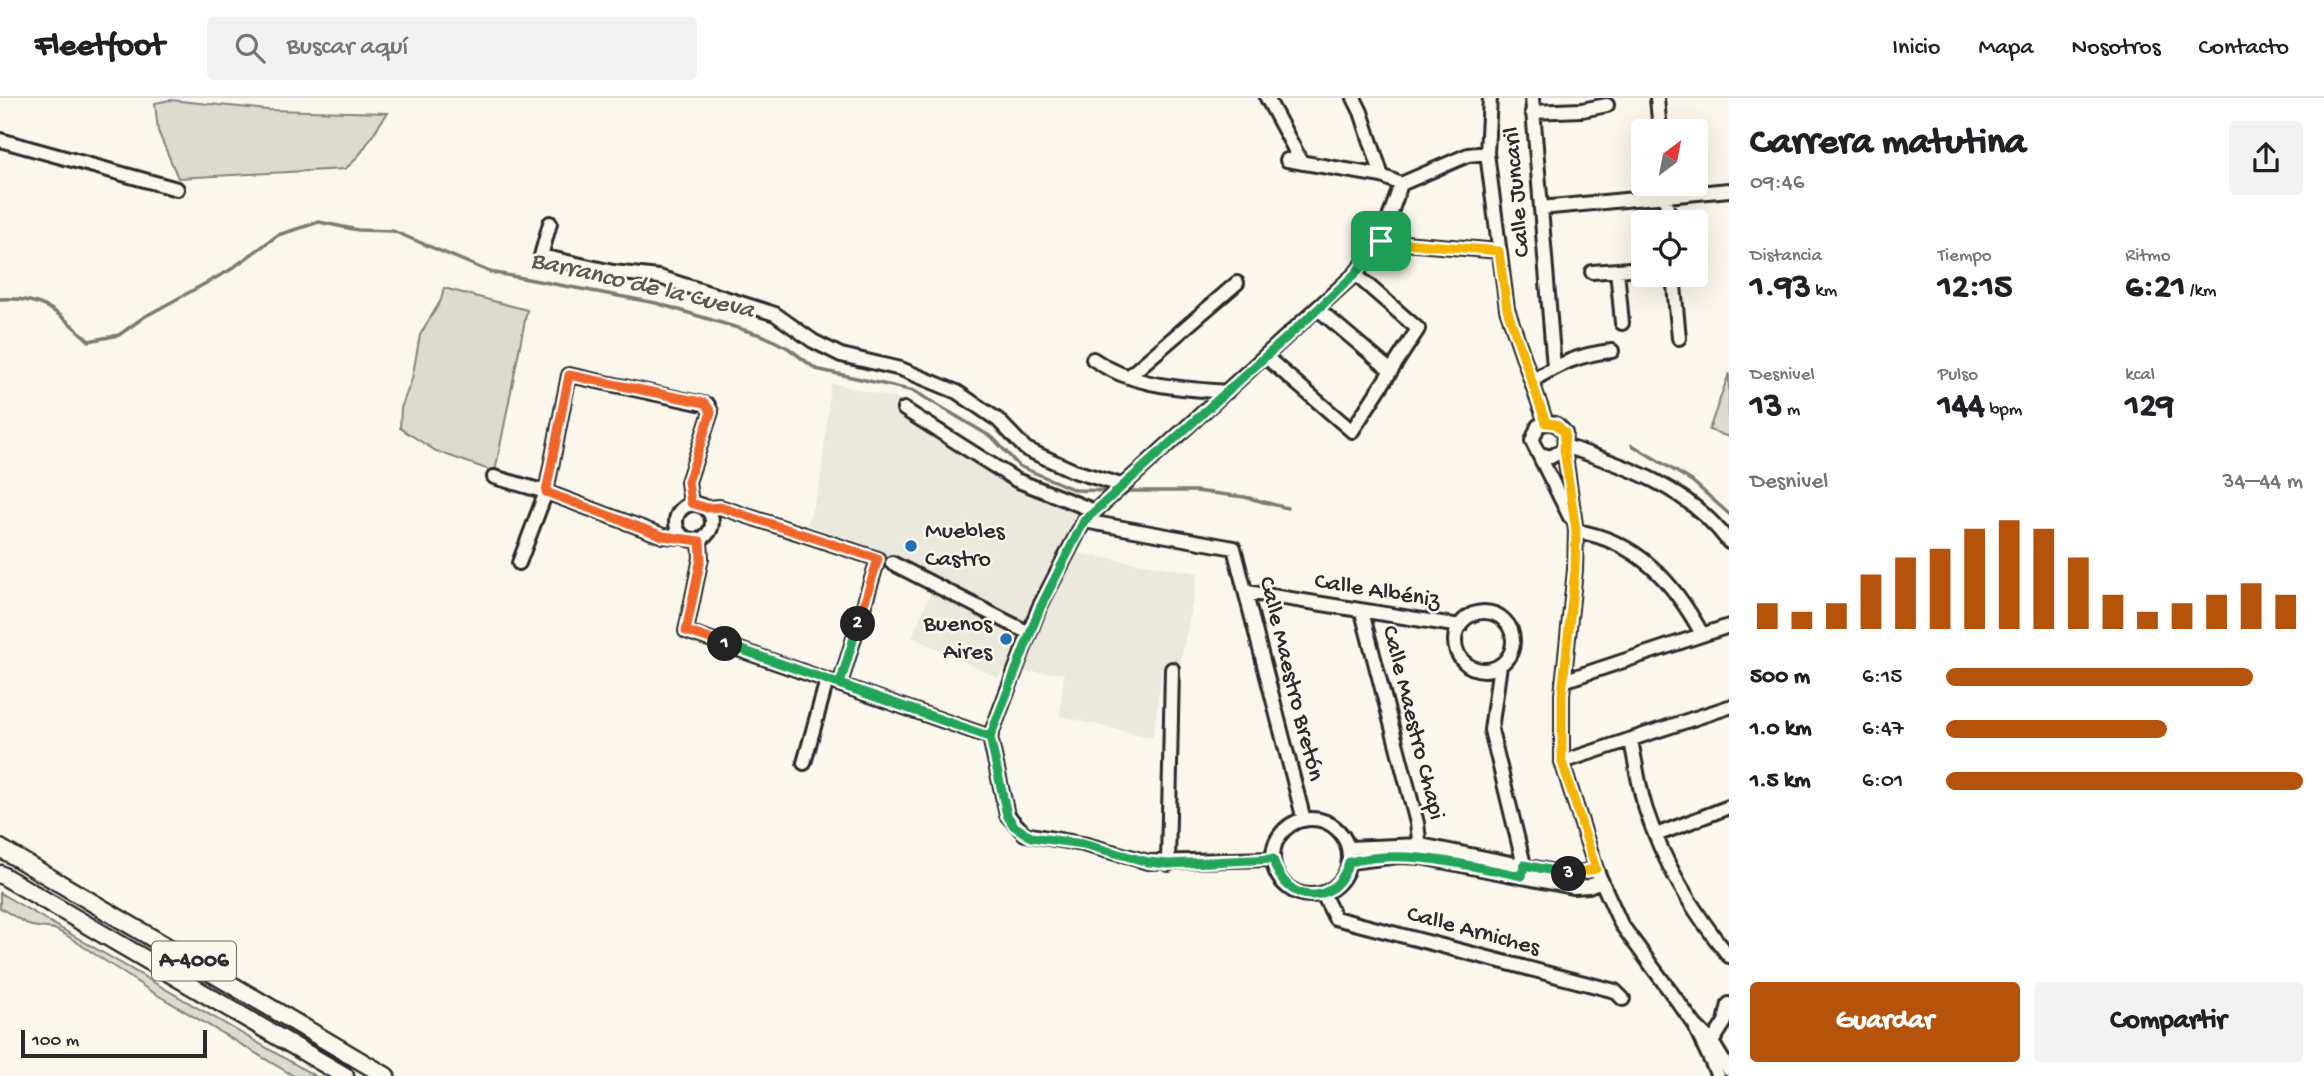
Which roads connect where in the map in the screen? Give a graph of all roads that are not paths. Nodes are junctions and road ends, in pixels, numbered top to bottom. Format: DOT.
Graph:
graph roads {
  1 [pos="1266,98"];
  2 [pos="1354,98"];
  3 [pos="1490,98"];
  4 [pos="1532,98"];
  5 [pos="1657,98"];
  6 [pos="1607,105"];
  7 [pos="1532,112"];
  8 [pos="1659,119"];
  9 [pos="0,140"];
  10 [pos="1487,153"];
  11 [pos="1287,160"];
  12 [pos="1303,163"];
  13 [pos="1382,176"];
  14 [pos="1401,184"];
  15 [pos="177,189"];
  16 [pos="1708,190"];
  17 [pos="1729,190"];
  18 [pos="1631,195"];
  19 [pos="1541,208"];
  20 [pos="550,223"];
  21 [pos="1381,241"];
  22 [pos="1499,251"];
  23 [pos="1631,269"];
  24 [pos="1617,270"];
  25 [pos="1592,272"];
  26 [pos="1355,274"];
  27 [pos="1237,283"];
  28 [pos="1674,287"];
  29 [pos="1318,309"];
  30 [pos="1622,323"];
  31 [pos="1679,338"];
  32 [pos="1612,351"];
  33 [pos="1266,357"];
  34 [pos="1093,359"];
  35 [pos="1554,367"];
  36 [pos="1391,371"];
  37 [pos="1128,377"];
  38 [pos="1532,381"];
  39 [pos="1227,392"];
  40 [pos="904,409"];
  41 [pos="1546,423"];
  42 [pos="1565,447"];
  43 [pos="1540,454"];
  44 [pos="494,477"];
  45 [pos="1121,485"];
  46 [pos="546,492"];
  47 [pos="691,503"];
  48 [pos="707,508"];
  49 [pos="1095,511"];
  50 [pos="1084,521"];
  51 [pos="1576,531"];
  52 [pos="681,537"];
  53 [pos="700,541"];
  54 [pos="1729,542"];
  55 [pos="892,563"];
  56 [pos="519,564"];
  57 [pos="1247,592"];
  58 [pos="1362,612"];
  59 [pos="1460,626"];
  60 [pos="1729,626"];
  61 [pos="1029,633"];
  62 [pos="1702,634"];
  63 [pos="1500,666"];
  64 [pos="1172,669"];
  65 [pos="1563,681"];
  66 [pos="833,682"];
  67 [pos="1729,707"];
  68 [pos="990,737"];
  69 [pos="1631,741"];
  70 [pos="1562,762"];
  71 [pos="804,763"];
  72 [pos="1729,807"];
  73 [pos="1304,820"];
  74 [pos="1656,835"];
  75 [pos="0,848"];
  76 [pos="1348,848"];
  77 [pos="1421,851"];
  78 [pos="1273,859"];
  79 [pos="1349,862"];
  80 [pos="1168,864"];
  81 [pos="1596,869"];
  82 [pos="1523,871"];
  83 [pos="0,874"];
  84 [pos="1601,881"];
  85 [pos="1323,894"];
  86 [pos="1729,956"];
  87 [pos="1623,999"];
  88 [pos="1729,1004"];
  89 [pos="1695,1025"];
  90 [pos="1712,1042"];
  91 [pos="1729,1070"];
  92 [pos="345,1076"];
  93 [pos="386,1076"];
  94 [pos="1718,1076"];
  1 -- 12 [label="street"];
  2 -- 13 [label="street"];
  3 -- 10 [label="street"];
  4 -- 7 [label="street, Calle Juncaril"];
  5 -- 8 [label="street"];
  6 -- 7 [label="street"];
  7 -- 19 [label="street, Calle Juncaril"];
  9 -- 15 [label="street"];
  10 -- 14 [label="street"];
  10 -- 22 [label="street"];
  11 -- 12 [label="street"];
  12 -- 13 [label="street"];
  13 -- 14 [label="street"];
  14 -- 21 [label="street"];
  16 -- 17 [label="street"];
  18 -- 19 [label="street"];
  19 -- 35 [label="street, Calle Juncaril"];
  20 -- 45 [label="street"];
  21 -- 22 [label="street"];
  21 -- 26 [label="street"];
  22 -- 38 [label="street"];
  23 -- 24 [label="street"];
  24 -- 25 [label="street"];
  24 -- 30 [label="street"];
  26 -- 29 [label="street"];
  26 -- 36 [label="street"];
  27 -- 37 [label="street"];
  28 -- 31 [label="street"];
  29 -- 33 [label="street"];
  29 -- 36 [label="street"];
  32 -- 35 [label="street"];
  33 -- 36 [label="street"];
  33 -- 39 [label="street"];
  34 -- 37 [label="street"];
  35 -- 38 [label="street"];
  37 -- 39 [label="street"];
  38 -- 41 [label="street"];
  39 -- 45 [label="street"];
  40 -- 49 [label="street"];
  41 -- 42 [label="street"];
  41 -- 43 [label="street"];
  42 -- 43 [label="street"];
  42 -- 51 [label="street"];
  42 -- 54 [label="street"];
  43 -- 51 [label="street"];
  44 -- 46 [label="street"];
  45 -- 49 [label="street"];
  46 -- 47 [label="street"];
  46 -- 52 [label="street"];
  46 -- 56 [label="street"];
  47 -- 48 [label="street"];
  47 -- 52 [label="street"];
  48 -- 53 [label="street"];
  48 -- 66 [label="street"];
  49 -- 50 [label="street"];
  50 -- 57 [label="street, Calle Maestro Bretón"];
  50 -- 61 [label="street"];
  51 -- 62 [label="street"];
  51 -- 65 [label="street"];
  52 -- 53 [label="street"];
  53 -- 66 [label="street"];
  55 -- 61 [label="street"];
  57 -- 58 [label="street, Calle Albéniz"];
  57 -- 73 [label="street, Calle Maestro Bretón"];
  58 -- 59 [label="street, Calle Albéniz"];
  58 -- 77 [label="street, Calle Maestro Chapi"];
  59 -- 63 [label="street"];
  59 -- 63 [label="street"];
  60 -- 62 [label="street"];
  61 -- 68 [label="street"];
  62 -- 65 [label="street"];
  63 -- 82 [label="street"];
  64 -- 80 [label="street"];
  65 -- 70 [label="street"];
  66 -- 68 [label="street"];
  66 -- 71 [label="street"];
  67 -- 69 [label="street"];
  68 -- 80 [label="street"];
  69 -- 70 [label="street"];
  69 -- 74 [label="street"];
  70 -- 81 [label="street"];
  72 -- 74 [label="street"];
  73 -- 76 [label="street"];
  73 -- 78 [label="street"];
  74 -- 86 [label="street"];
  75 -- 93 [label="main road, A-4006"];
  76 -- 77 [label="street"];
  76 -- 79 [label="street"];
  77 -- 79 [label="street"];
  77 -- 82 [label="street"];
  78 -- 80 [label="street"];
  78 -- 85 [label="street"];
  79 -- 85 [label="street"];
  81 -- 82 [label="street"];
  81 -- 84 [label="street"];
  82 -- 84 [label="street"];
  83 -- 92 [label="main road, A-4006"];
  84 -- 89 [label="street"];
  85 -- 87 [label="street, Calle Arniches"];
  88 -- 90 [label="street"];
  89 -- 90 [label="street"];
  89 -- 94 [label="street"];
  90 -- 91 [label="street"];
  91 -- 94 [label="street"];
}
